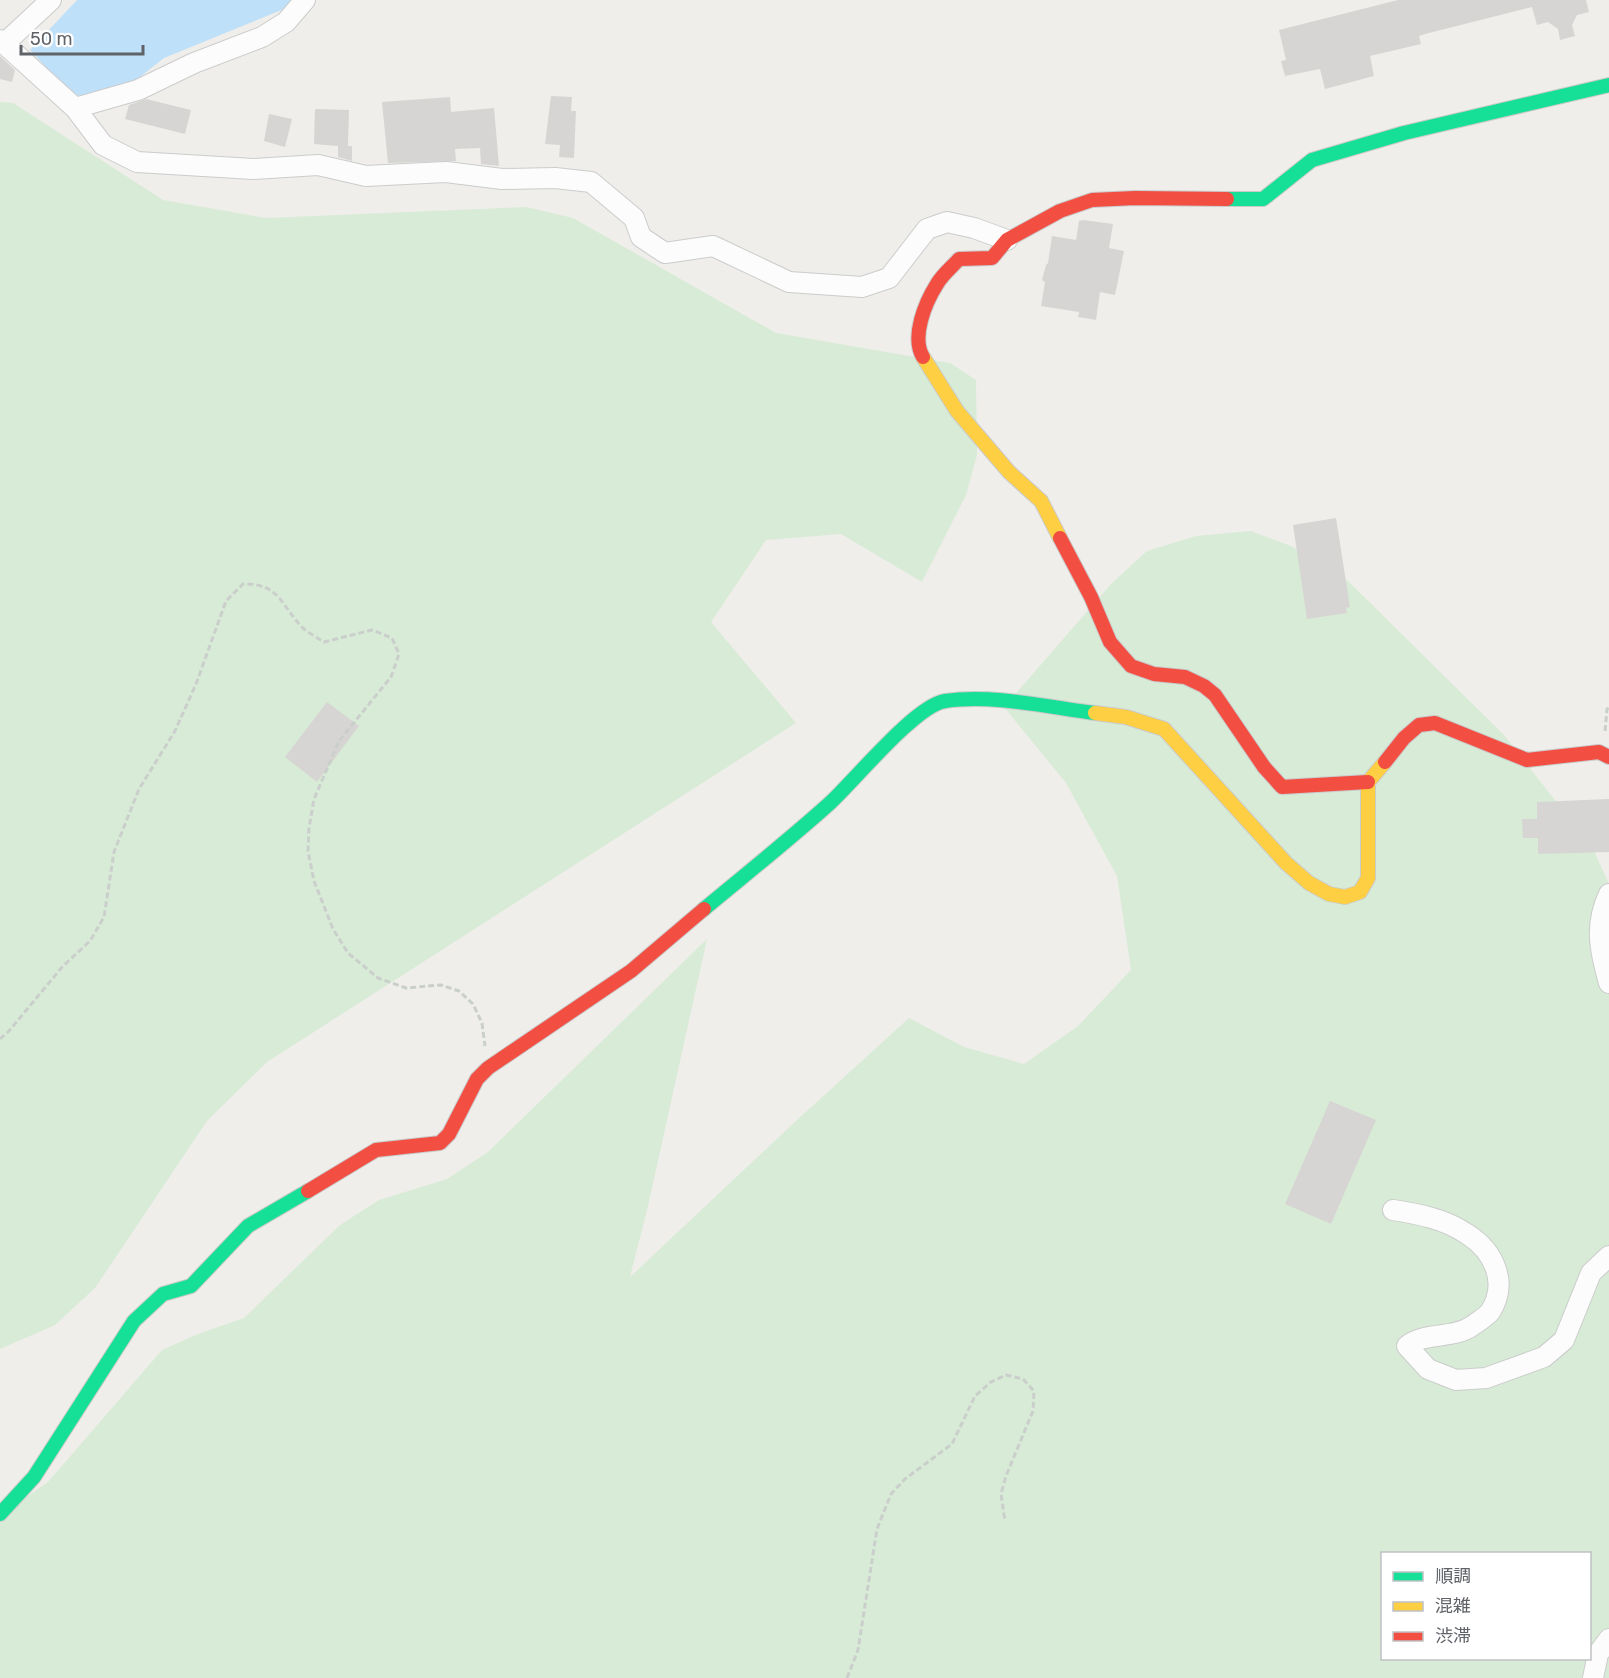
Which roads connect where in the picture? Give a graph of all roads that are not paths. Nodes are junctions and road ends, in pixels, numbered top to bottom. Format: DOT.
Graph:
graph roads {
  1 [pos="51,0"];
  2 [pos="305,0"];
  3 [pos="2,41"];
  4 [pos="1609,85"];
  5 [pos="75,108"];
  6 [pos="1007,240"];
  7 [pos="1604,754"];
  8 [pos="1368,782"];
  9 [pos="1609,894"];
  10 [pos="1609,982"];
  11 [pos="1393,1210"];
  12 [pos="1609,1256"];
  13 [pos="0,1514"];
  14 [pos="1609,1639"];
  15 [pos="1593,1678"];
  1 -- 3 [label="street"];
  2 -- 5 [label="street"];
  3 -- 5 [label="street"];
  4 -- 6 [label="street"];
  5 -- 6 [label="street"];
  6 -- 8 [label="street"];
  7 -- 8 [label="street"];
  8 -- 13 [label="street"];
  9 -- 10 [label="street"];
  11 -- 12 [label="street"];
  14 -- 15 [label="street"];
}
